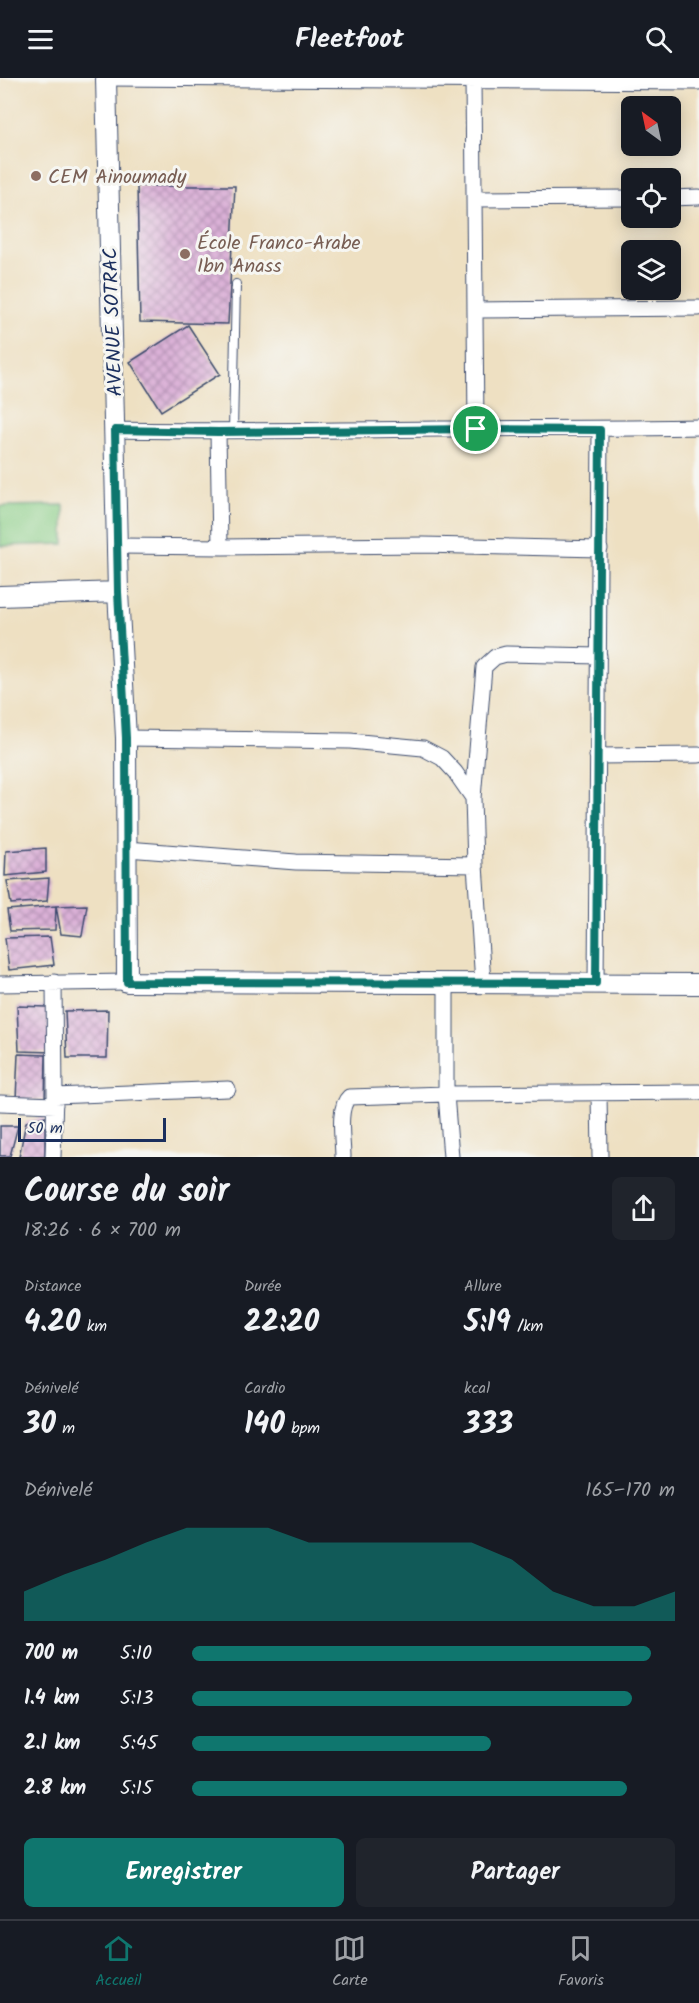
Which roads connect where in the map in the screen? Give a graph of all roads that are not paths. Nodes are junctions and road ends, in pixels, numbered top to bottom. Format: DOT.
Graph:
graph roads {
  1 [pos="106,78"];
  2 [pos="473,79"];
  3 [pos="699,82"];
  4 [pos="699,197"];
  5 [pos="621,198"];
  6 [pos="681,198"];
  7 [pos="474,199"];
  8 [pos="236,284"];
  9 [pos="699,308"];
  10 [pos="475,310"];
  11 [pos="699,427"];
  12 [pos="476,429"];
  13 [pos="115,430"];
  14 [pos="600,430"];
  15 [pos="226,432"];
  16 [pos="118,546"];
  17 [pos="220,547"];
  18 [pos="600,549"];
  19 [pos="118,592"];
  20 [pos="0,596"];
  21 [pos="599,656"];
  22 [pos="126,738"];
  23 [pos="699,755"];
  24 [pos="597,756"];
  25 [pos="473,798"];
  26 [pos="127,849"];
  27 [pos="475,865"];
  28 [pos="54,982"];
  29 [pos="127,982"];
  30 [pos="446,982"];
  31 [pos="483,983"];
  32 [pos="596,983"];
  33 [pos="0,984"];
  34 [pos="699,984"];
  35 [pos="228,1089"];
  36 [pos="699,1092"];
  37 [pos="599,1093"];
  38 [pos="446,1094"];
  39 [pos="55,1100"];
  40 [pos="0,1103"];
  41 [pos="53,1157"];
  42 [pos="344,1157"];
  43 [pos="451,1157"];
  44 [pos="600,1157"];
  1 -- 2 [label="street"];
  1 -- 13 [label="street, AVENUE SOTRAC"];
  2 -- 3 [label="street"];
  2 -- 7 [label="street"];
  4 -- 6 [label="street"];
  5 -- 7 [label="street"];
  7 -- 10 [label="street"];
  8 -- 15 [label="lane"];
  9 -- 10 [label="street"];
  10 -- 12 [label="street"];
  11 -- 14 [label="street"];
  12 -- 14 [label="street"];
  12 -- 15 [label="street"];
  13 -- 15 [label="street"];
  13 -- 16 [label="street, AVENUE SOTRAC"];
  14 -- 18 [label="street"];
  15 -- 17 [label="street"];
  16 -- 17 [label="street"];
  16 -- 19 [label="street, AVENUE SOTRAC"];
  17 -- 18 [label="street"];
  18 -- 21 [label="street"];
  19 -- 20 [label="street"];
  19 -- 22 [label="street, AVENUE SOTRAC"];
  21 -- 24 [label="street"];
  21 -- 25 [label="street"];
  22 -- 25 [label="street"];
  22 -- 26 [label="street, AVENUE SOTRAC"];
  23 -- 24 [label="street"];
  24 -- 32 [label="street"];
  25 -- 27 [label="street"];
  26 -- 27 [label="street"];
  26 -- 29 [label="street, AVENUE SOTRAC"];
  27 -- 31 [label="street"];
  28 -- 29 [label="street"];
  28 -- 33 [label="street"];
  28 -- 39 [label="street"];
  29 -- 30 [label="street"];
  30 -- 31 [label="street"];
  30 -- 38 [label="street"];
  31 -- 32 [label="street"];
  32 -- 34 [label="street"];
  35 -- 39 [label="street"];
  36 -- 37 [label="street"];
  37 -- 38 [label="street"];
  37 -- 44 [label="street"];
  38 -- 42 [label="street"];
  38 -- 43 [label="street"];
  39 -- 40 [label="street"];
  39 -- 41 [label="street"];
}
